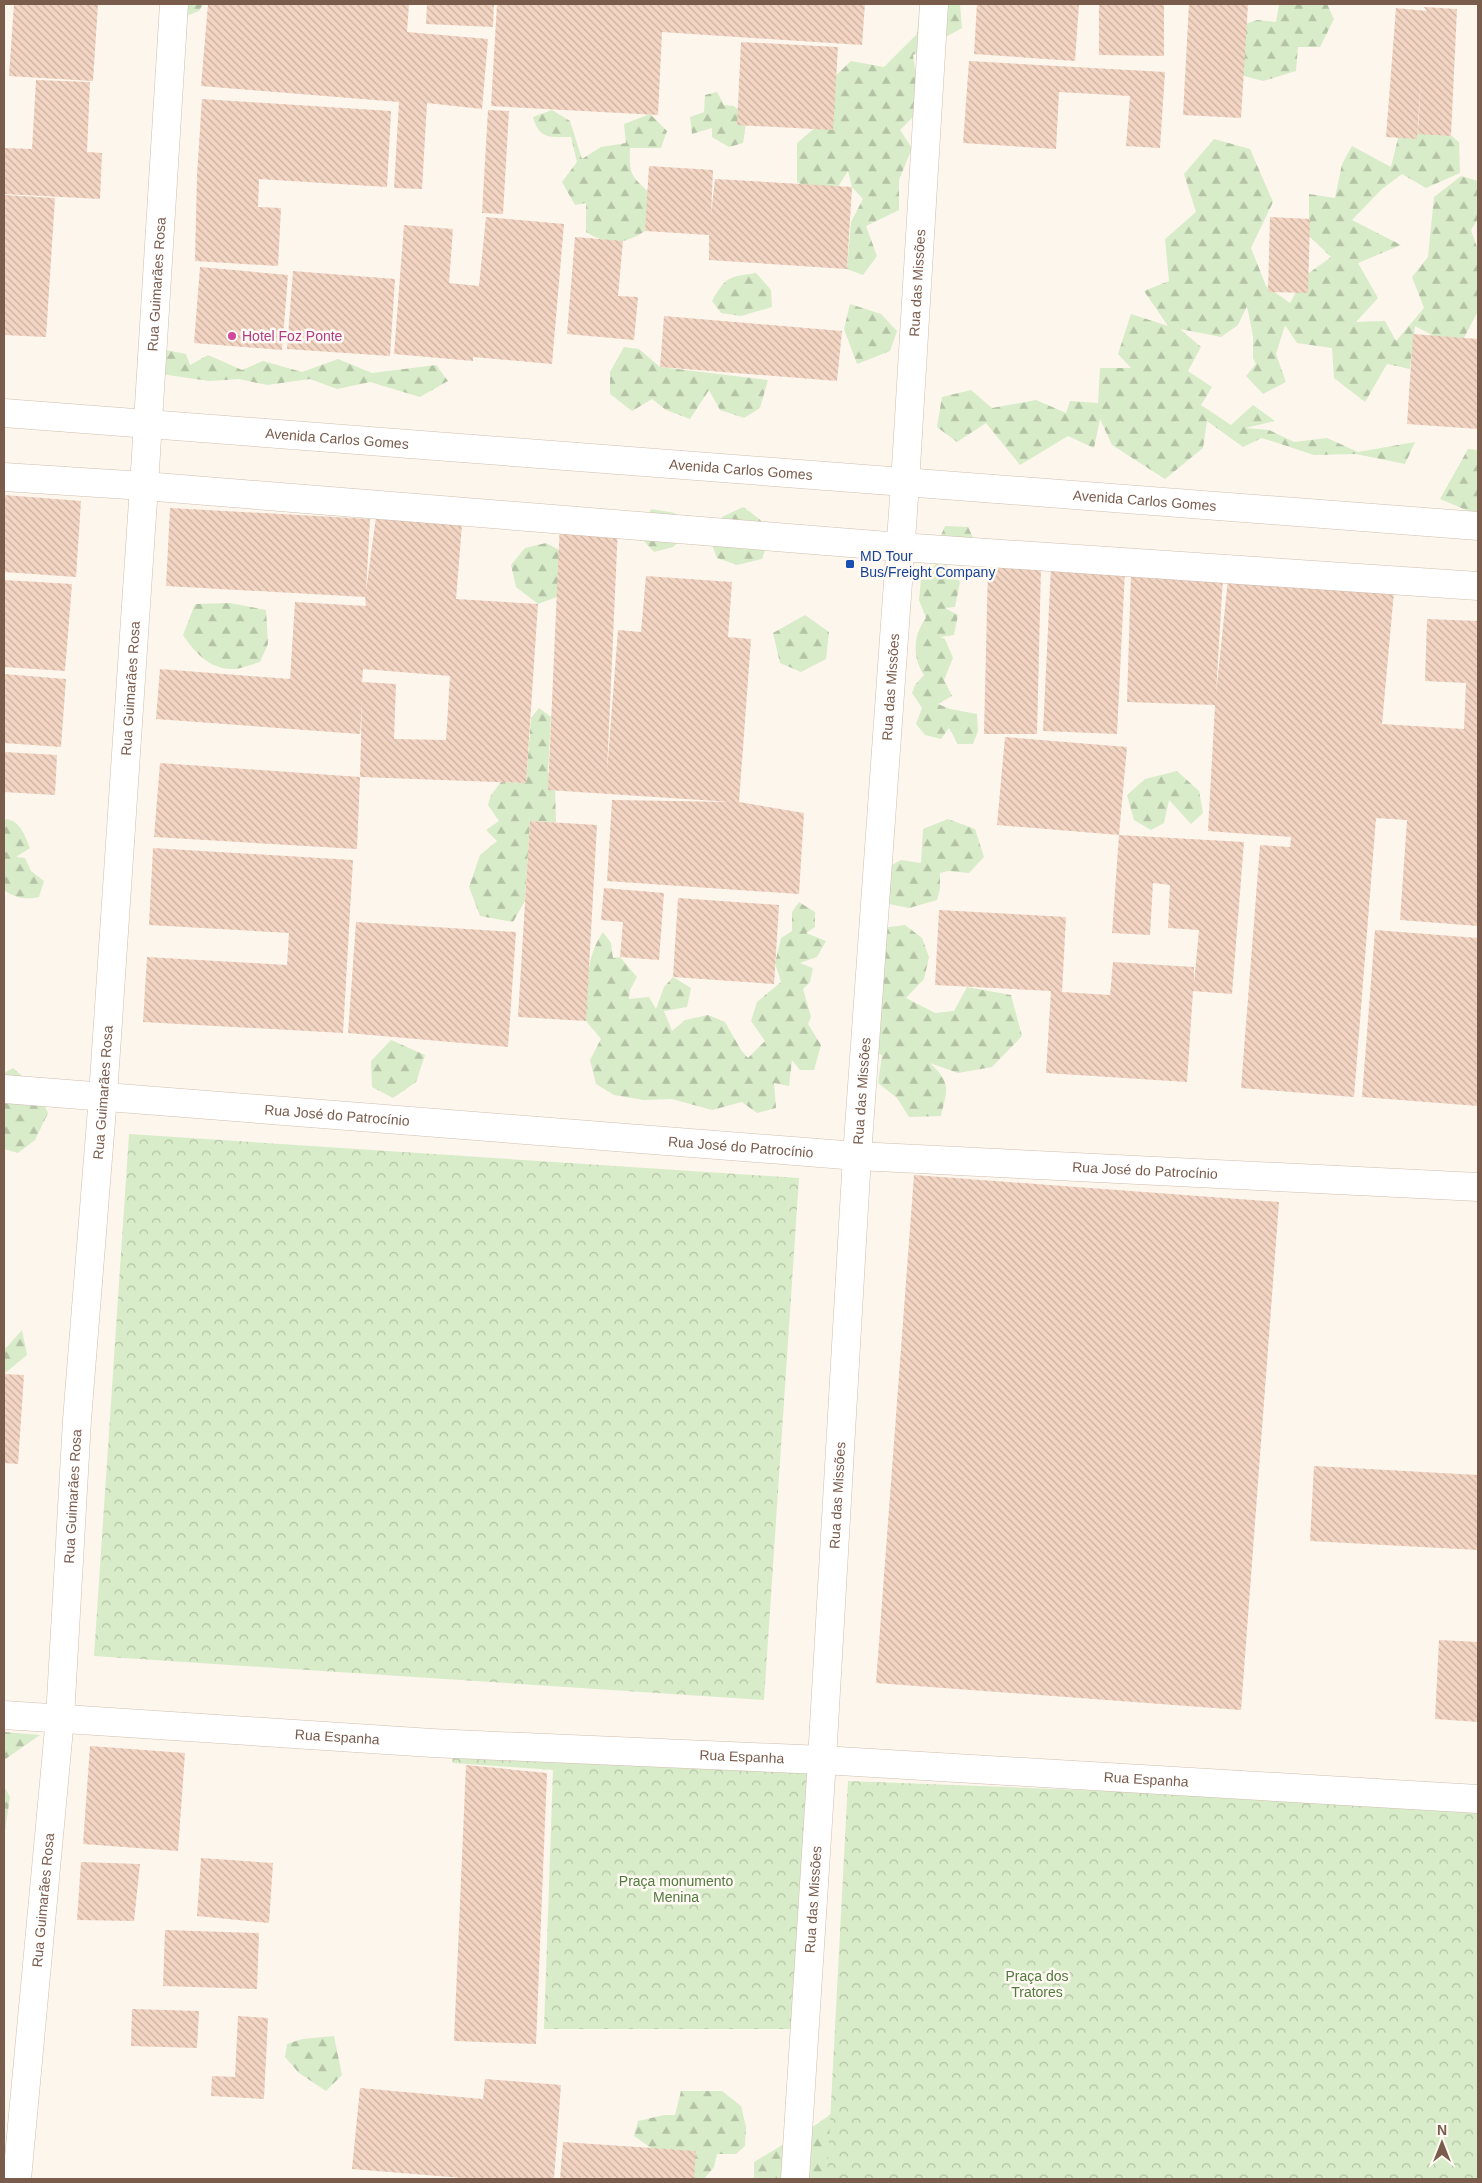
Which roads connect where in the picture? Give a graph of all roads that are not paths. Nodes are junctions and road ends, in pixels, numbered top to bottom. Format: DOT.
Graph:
graph roads {
  1 [pos="174,4"];
  2 [pos="934,4"];
  3 [pos="4,413"];
  4 [pos="148,425"];
  5 [pos="4,477"];
  6 [pos="904,484"];
  7 [pos="144,486"];
  8 [pos="1478,526"];
  9 [pos="900,547"];
  10 [pos="1478,586"];
  11 [pos="4,1090"];
  12 [pos="103,1096"];
  13 [pos="858,1156"];
  14 [pos="1478,1187"];
  15 [pos="4,1714"];
  16 [pos="60,1718"];
  17 [pos="822,1760"];
  18 [pos="1478,1799"];
  19 [pos="17,2179"];
  20 [pos="795,2179"];
  1 -- 4 [label="street, Rua Guimarães Rosa"];
  2 -- 6 [label="street, Rua das Missões"];
  3 -- 4 [label="street, Avenida Carlos Gomes"];
  4 -- 6 [label="street, Avenida Carlos Gomes"];
  4 -- 7 [label="street, Rua Guimarães Rosa"];
  5 -- 7 [label="street"];
  6 -- 8 [label="street, Avenida Carlos Gomes"];
  6 -- 9 [label="street, Rua das Missões"];
  7 -- 9 [label="street"];
  7 -- 12 [label="street, Rua Guimarães Rosa"];
  9 -- 10 [label="street"];
  9 -- 13 [label="street, Rua das Missões"];
  11 -- 12 [label="street, Rua José do Patrocínio"];
  12 -- 13 [label="street, Rua José do Patrocínio"];
  12 -- 16 [label="street, Rua Guimarães Rosa"];
  13 -- 14 [label="street, Rua José do Patrocínio"];
  13 -- 17 [label="street, Rua das Missões"];
  15 -- 16 [label="street, Rua Espanha"];
  16 -- 17 [label="street, Rua Espanha"];
  16 -- 19 [label="street, Rua Guimarães Rosa"];
  17 -- 18 [label="street, Rua Espanha"];
  17 -- 20 [label="street, Rua das Missões"];
}
